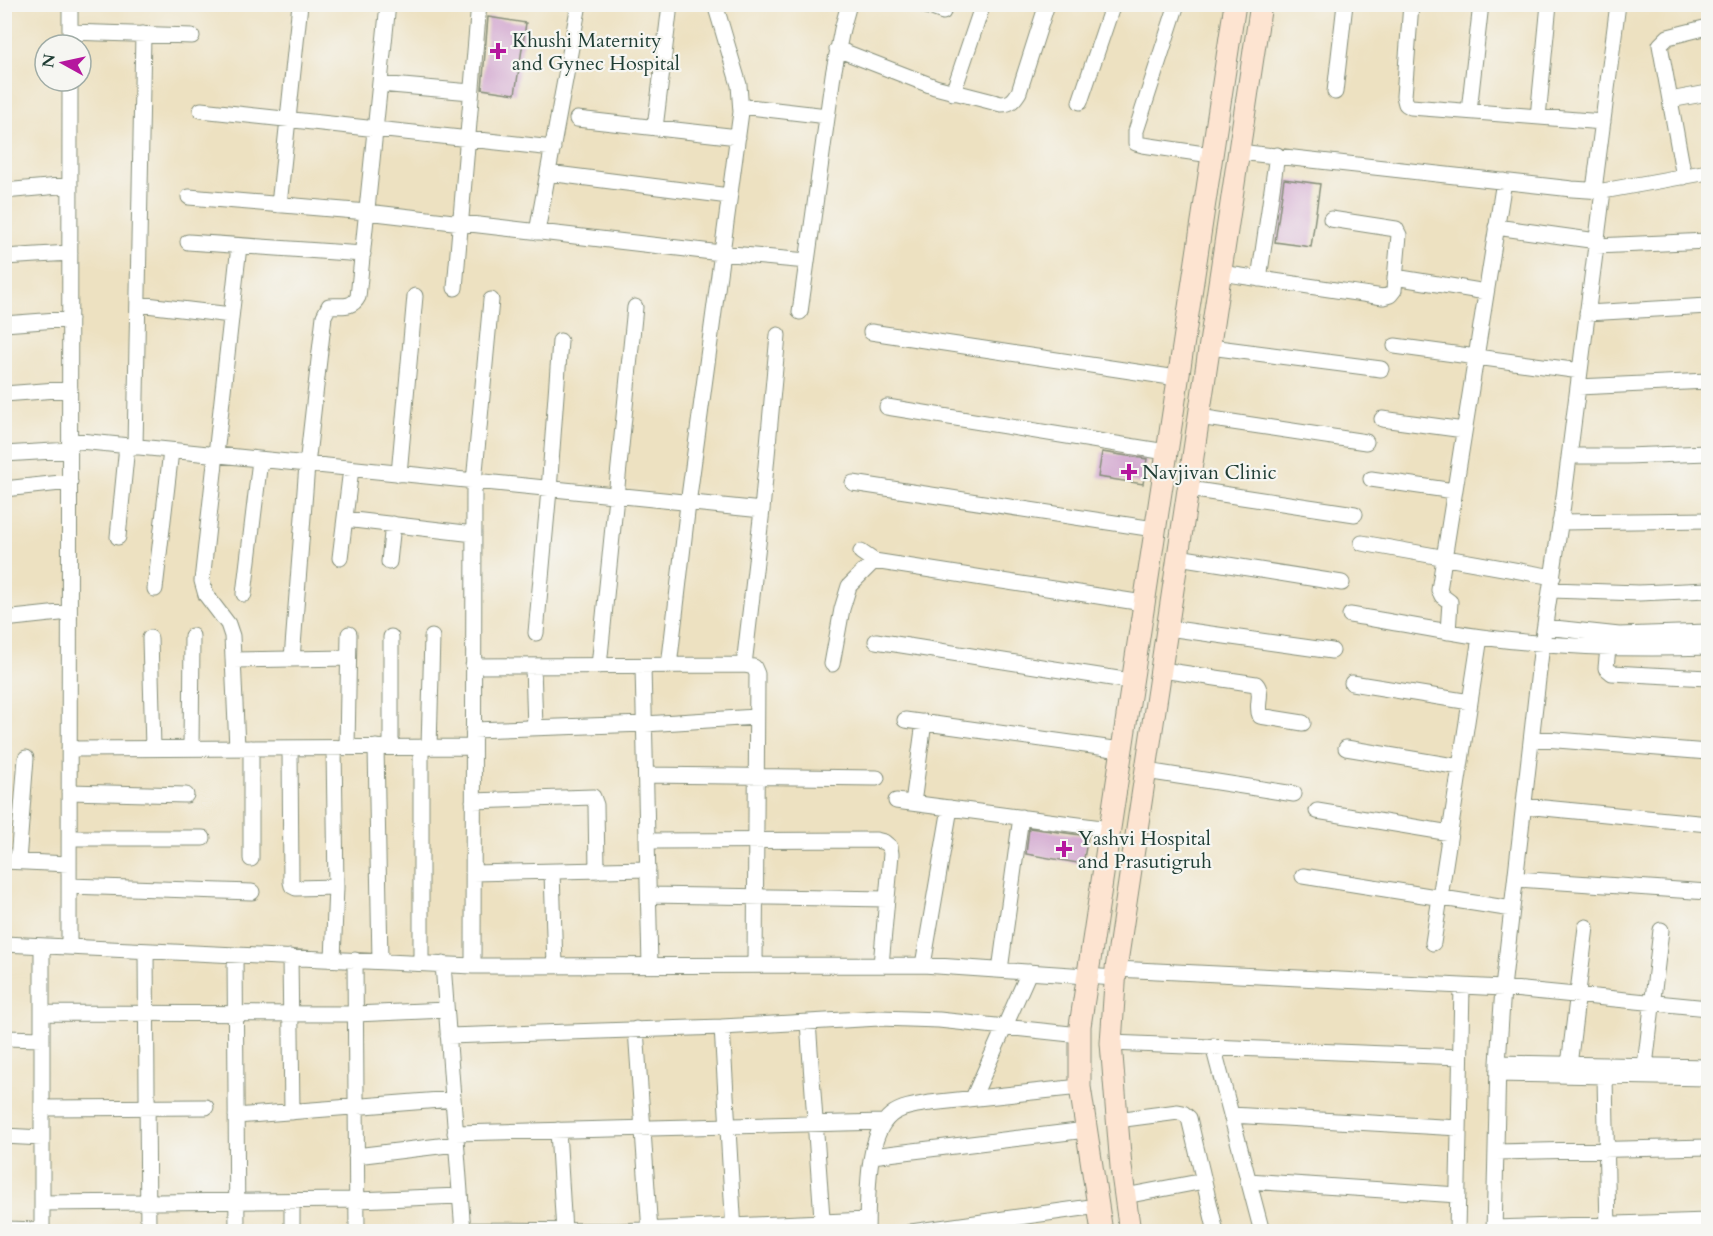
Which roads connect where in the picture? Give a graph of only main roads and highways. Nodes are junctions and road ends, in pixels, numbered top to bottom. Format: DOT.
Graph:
graph roads {
  1 [pos="1234,4"];
  2 [pos="1261,4"];
  3 [pos="1102,1232"];
  4 [pos="1130,1232"];
  1 -- 3 [label="main road"];
  2 -- 4 [label="main road"];
}
